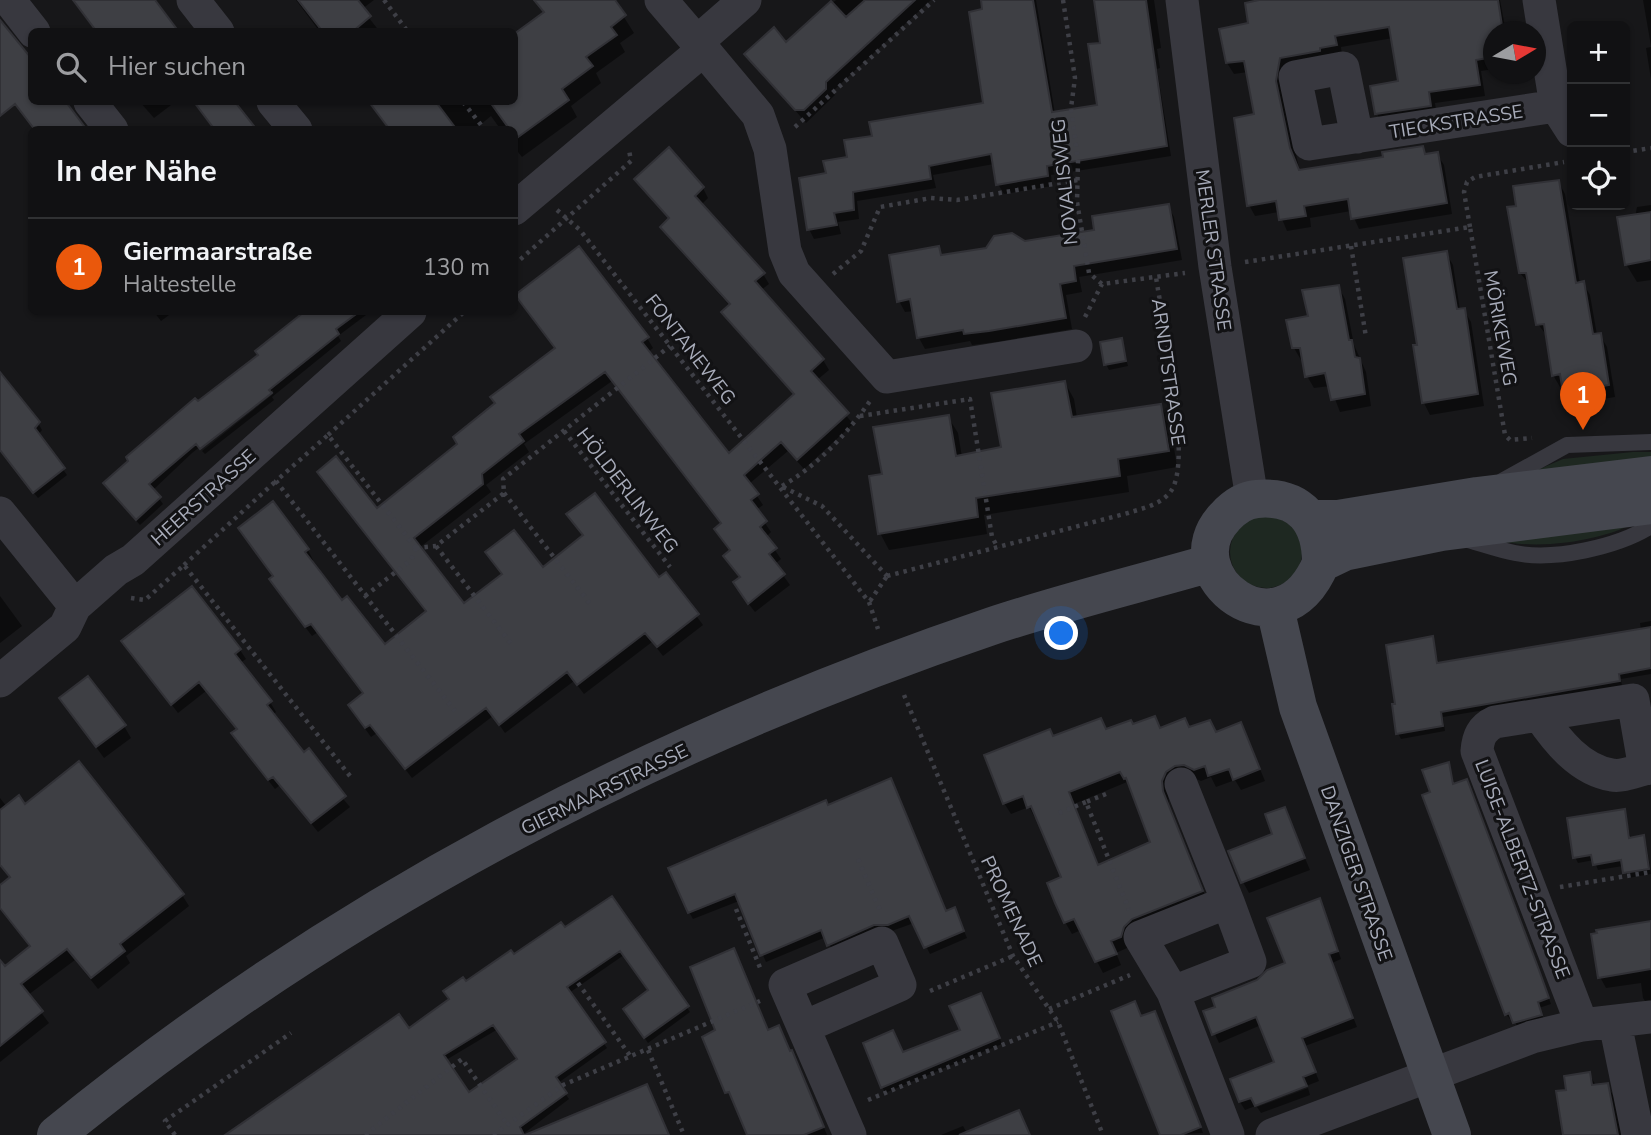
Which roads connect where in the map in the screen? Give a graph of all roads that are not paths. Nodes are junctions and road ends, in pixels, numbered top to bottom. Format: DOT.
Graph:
graph roads {
  1 [pos="9,0"];
  2 [pos="193,0"];
  3 [pos="662,0"];
  4 [pos="745,0"];
  5 [pos="1182,0"];
  6 [pos="1539,0"];
  7 [pos="31,28"];
  8 [pos="215,28"];
  9 [pos="700,46"];
  10 [pos="92,105"];
  11 [pos="275,105"];
  12 [pos="1564,119"];
  13 [pos="109,126"];
  14 [pos="293,126"];
  15 [pos="1357,137"];
  16 [pos="526,199"];
  17 [pos="407,315"];
  18 [pos="1076,346"];
  19 [pos="1651,442"];
  20 [pos="1651,475"];
  21 [pos="1476,496"];
  22 [pos="1252,499"];
  23 [pos="1651,505"];
  24 [pos="0,513"];
  25 [pos="1311,519"];
  26 [pos="1651,526"];
  27 [pos="1442,532"];
  28 [pos="1212,563"];
  29 [pos="1321,563"];
  30 [pos="75,606"];
  31 [pos="1275,608"];
  32 [pos="0,681"];
  33 [pos="1540,716"];
  34 [pos="1181,784"];
  35 [pos="1228,902"];
  36 [pos="1156,964"];
  37 [pos="1651,1017"];
  38 [pos="1615,1023"];
  39 [pos="1582,1025"];
  40 [pos="804,1027"];
  41 [pos="1430,1077"];
  42 [pos="845,1124"];
  43 [pos="56,1135"];
  44 [pos="1228,1135"];
  45 [pos="1272,1135"];
  46 [pos="1452,1135"];
  47 [pos="1638,1135"];
  1 -- 7 [label="street"];
  2 -- 8 [label="street"];
  3 -- 9 [label="street"];
  4 -- 9 [label="street"];
  5 -- 22 [label="street, MERLER STRASSE"];
  6 -- 12 [label="street, TIECKSTRASSE"];
  9 -- 16 [label="street"];
  9 -- 18 [label="street"];
  10 -- 13 [label="street"];
  11 -- 14 [label="street"];
  12 -- 15 [label="street, TIECKSTRASSE"];
  17 -- 30 [label="street, HEERSTRASSE"];
  19 -- 21 [label="lane"];
  20 -- 21 [label="main road"];
  21 -- 25 [label="main road"];
  22 -- 25 [label="main road"];
  22 -- 28 [label="main road"];
  23 -- 27 [label="main road"];
  24 -- 30 [label="street"];
  25 -- 29 [label="main road"];
  26 -- 27 [label="lane"];
  27 -- 29 [label="main road"];
  28 -- 31 [label="main road"];
  28 -- 43 [label="main road, GIERMAARSTRASSE"];
  29 -- 31 [label="main road"];
  30 -- 32 [label="street, HEERSTRASSE"];
  31 -- 41 [label="main road, DANZIGER STRASSE"];
  33 -- 39 [label="street, LUISE-ALBERTZ-STRASSE"];
  34 -- 35 [label="street"];
  35 -- 36 [label="street"];
  35 -- 36 [label="street"];
  36 -- 44 [label="street"];
  37 -- 38 [label="street"];
  38 -- 39 [label="street"];
  38 -- 47 [label="street"];
  39 -- 41 [label="street"];
  40 -- 40 [label="street"];
  40 -- 42 [label="street"];
  41 -- 45 [label="street"];
  41 -- 46 [label="main road, DANZIGER STRASSE"];
}
